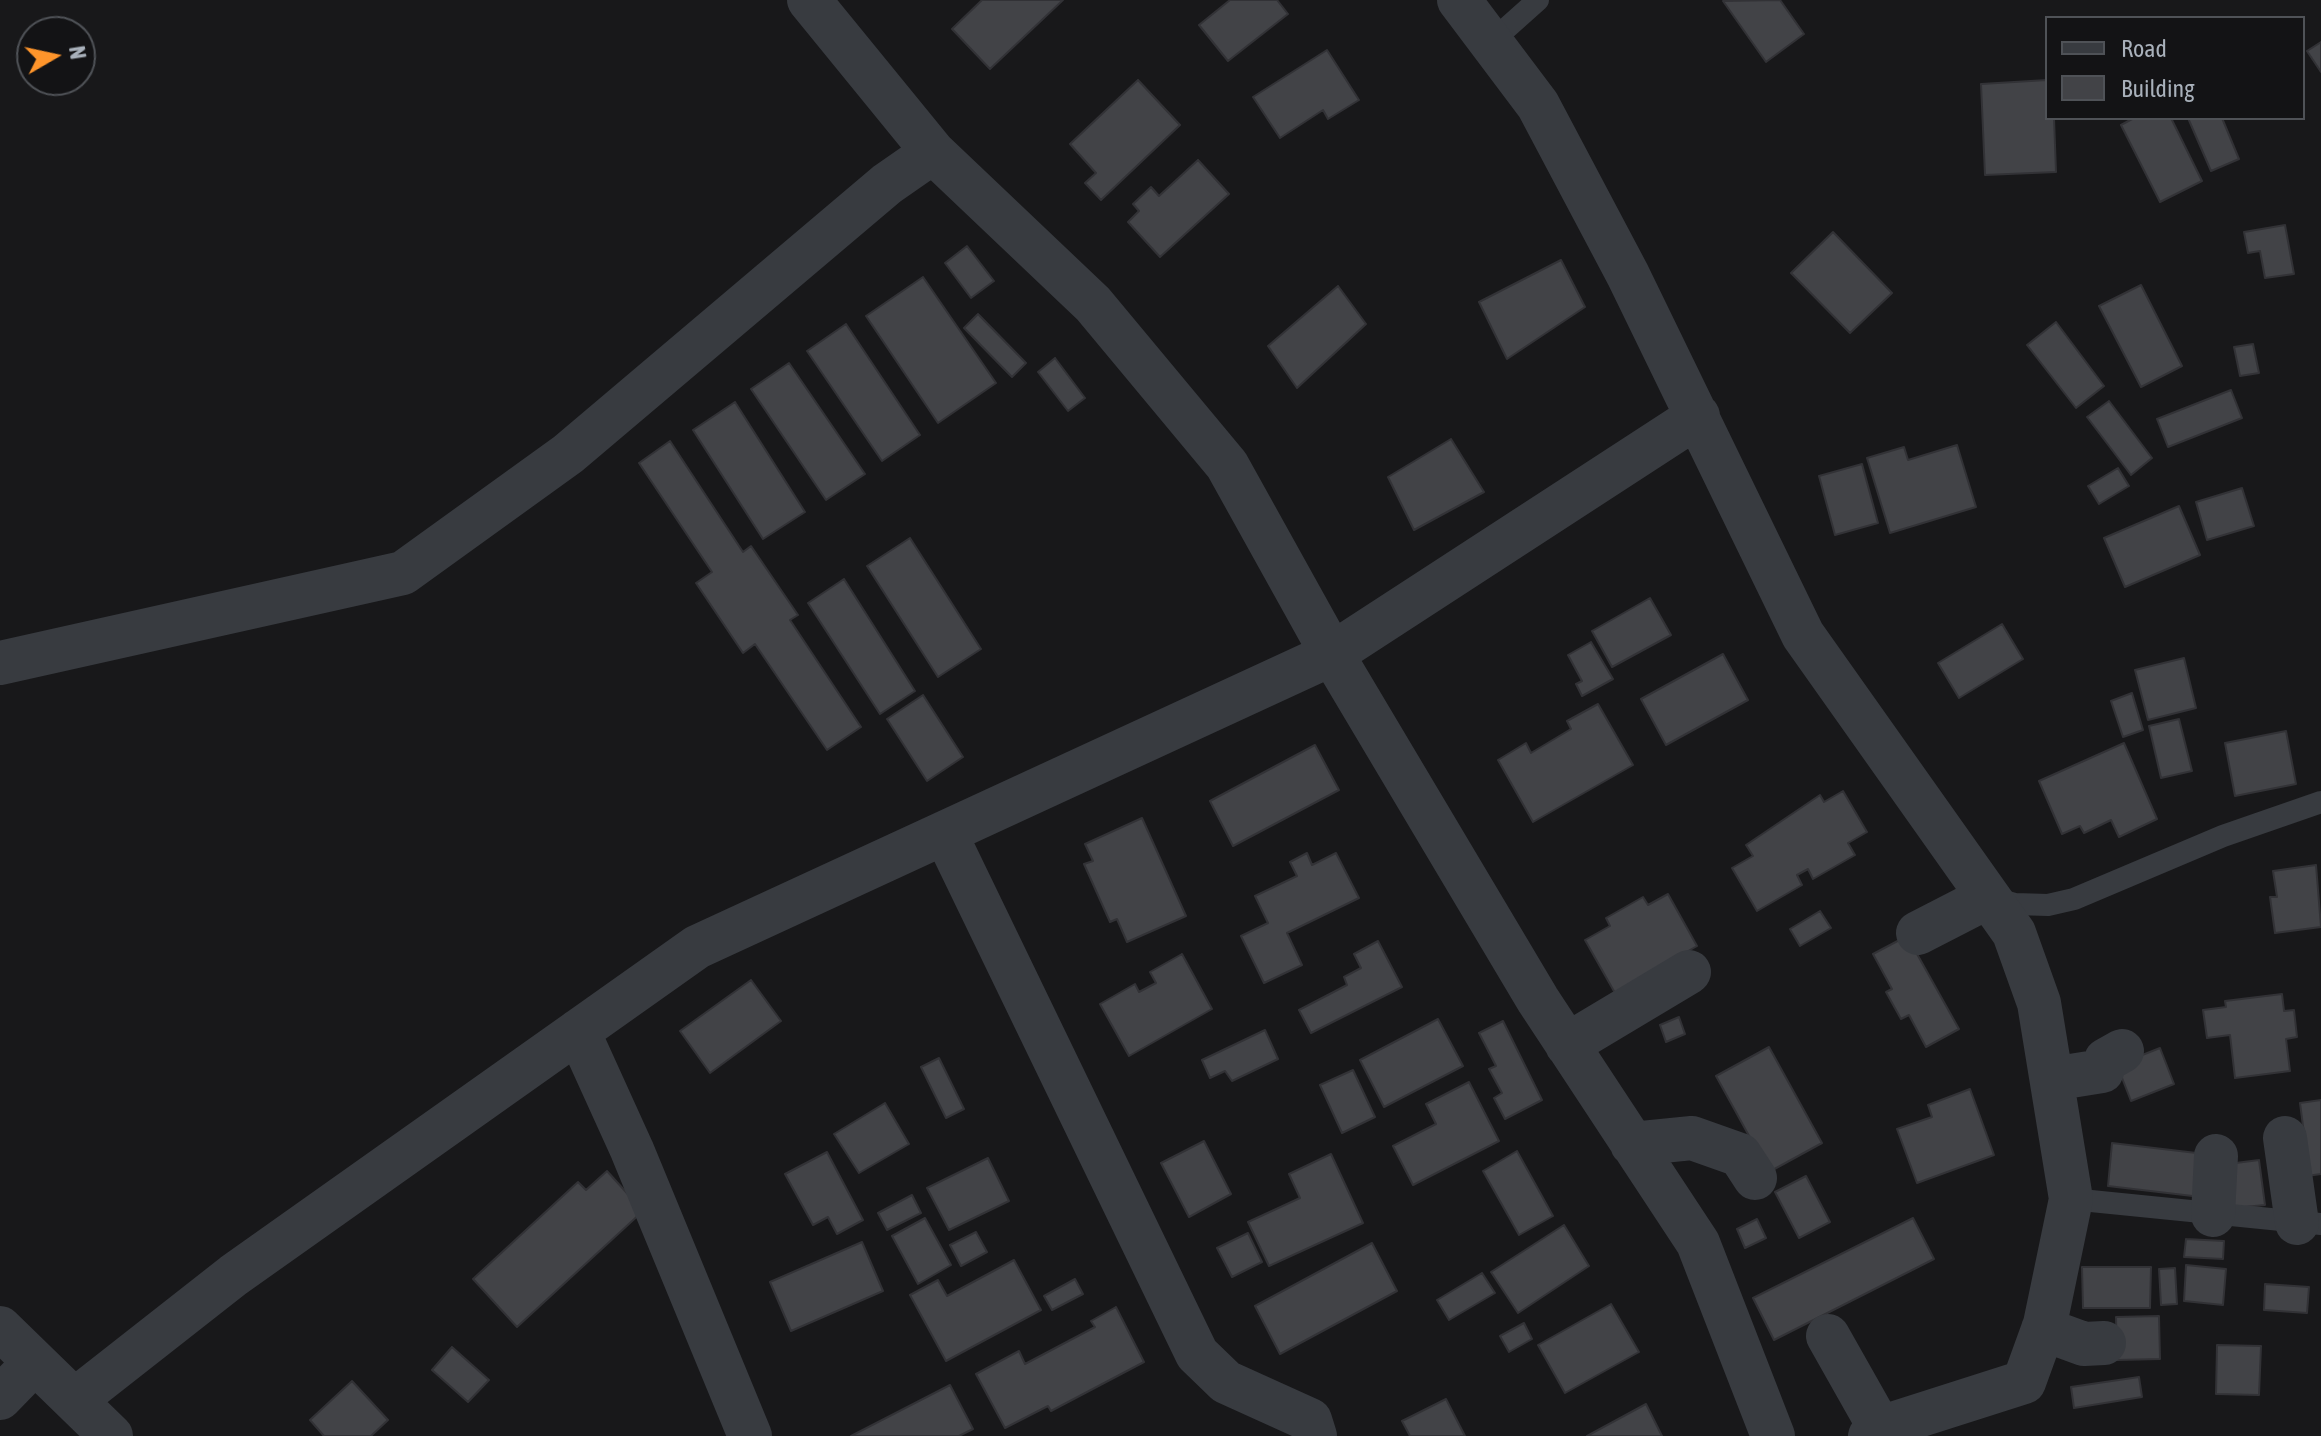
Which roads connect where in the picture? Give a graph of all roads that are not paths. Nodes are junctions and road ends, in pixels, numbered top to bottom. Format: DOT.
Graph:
graph roads {
  1 [pos="809,0"];
  2 [pos="1459,0"];
  3 [pos="1538,0"];
  4 [pos="1491,42"];
  5 [pos="933,152"];
  6 [pos="1698,416"];
  7 [pos="1332,654"];
  8 [pos="0,663"];
  9 [pos="2321,802"];
  10 [pos="945,833"];
  11 [pos="1988,897"];
  12 [pos="1918,933"];
  13 [pos="1689,972"];
  14 [pos="578,1031"];
  15 [pos="1567,1045"];
  16 [pos="2122,1051"];
  17 [pos="2052,1079"];
  18 [pos="2285,1138"];
  19 [pos="1632,1144"];
  20 [pos="2216,1156"];
  21 [pos="1755,1178"];
  22 [pos="2071,1199"];
  23 [pos="2213,1215"];
  24 [pos="2309,1224"];
  25 [pos="0,1328"];
  26 [pos="2043,1329"];
  27 [pos="1828,1336"];
  28 [pos="2104,1343"];
  29 [pos="34,1363"];
  30 [pos="0,1398"];
  31 [pos="76,1399"];
  32 [pos="1875,1432"];
  33 [pos="111,1436"];
  34 [pos="750,1436"];
  35 [pos="1315,1436"];
  36 [pos="1773,1436"];
  1 -- 5 [label="street"];
  2 -- 4 [label="street"];
  3 -- 4 [label="lane"];
  4 -- 6 [label="street"];
  5 -- 7 [label="street"];
  5 -- 8 [label="street"];
  6 -- 7 [label="street"];
  6 -- 11 [label="street"];
  7 -- 10 [label="street"];
  7 -- 15 [label="street"];
  9 -- 11 [label="lane"];
  10 -- 14 [label="street"];
  10 -- 35 [label="street"];
  11 -- 12 [label="street"];
  11 -- 17 [label="street"];
  13 -- 15 [label="street"];
  14 -- 31 [label="street"];
  14 -- 34 [label="street"];
  15 -- 19 [label="street"];
  16 -- 17 [label="street"];
  17 -- 22 [label="street"];
  18 -- 24 [label="street"];
  19 -- 21 [label="street"];
  19 -- 36 [label="street"];
  20 -- 23 [label="street"];
  22 -- 23 [label="lane"];
  22 -- 26 [label="street"];
  23 -- 24 [label="lane"];
  25 -- 29 [label="street"];
  26 -- 28 [label="street"];
  26 -- 32 [label="street"];
  27 -- 32 [label="street"];
  29 -- 30 [label="street"];
  29 -- 31 [label="street"];
  31 -- 33 [label="street"];
}
